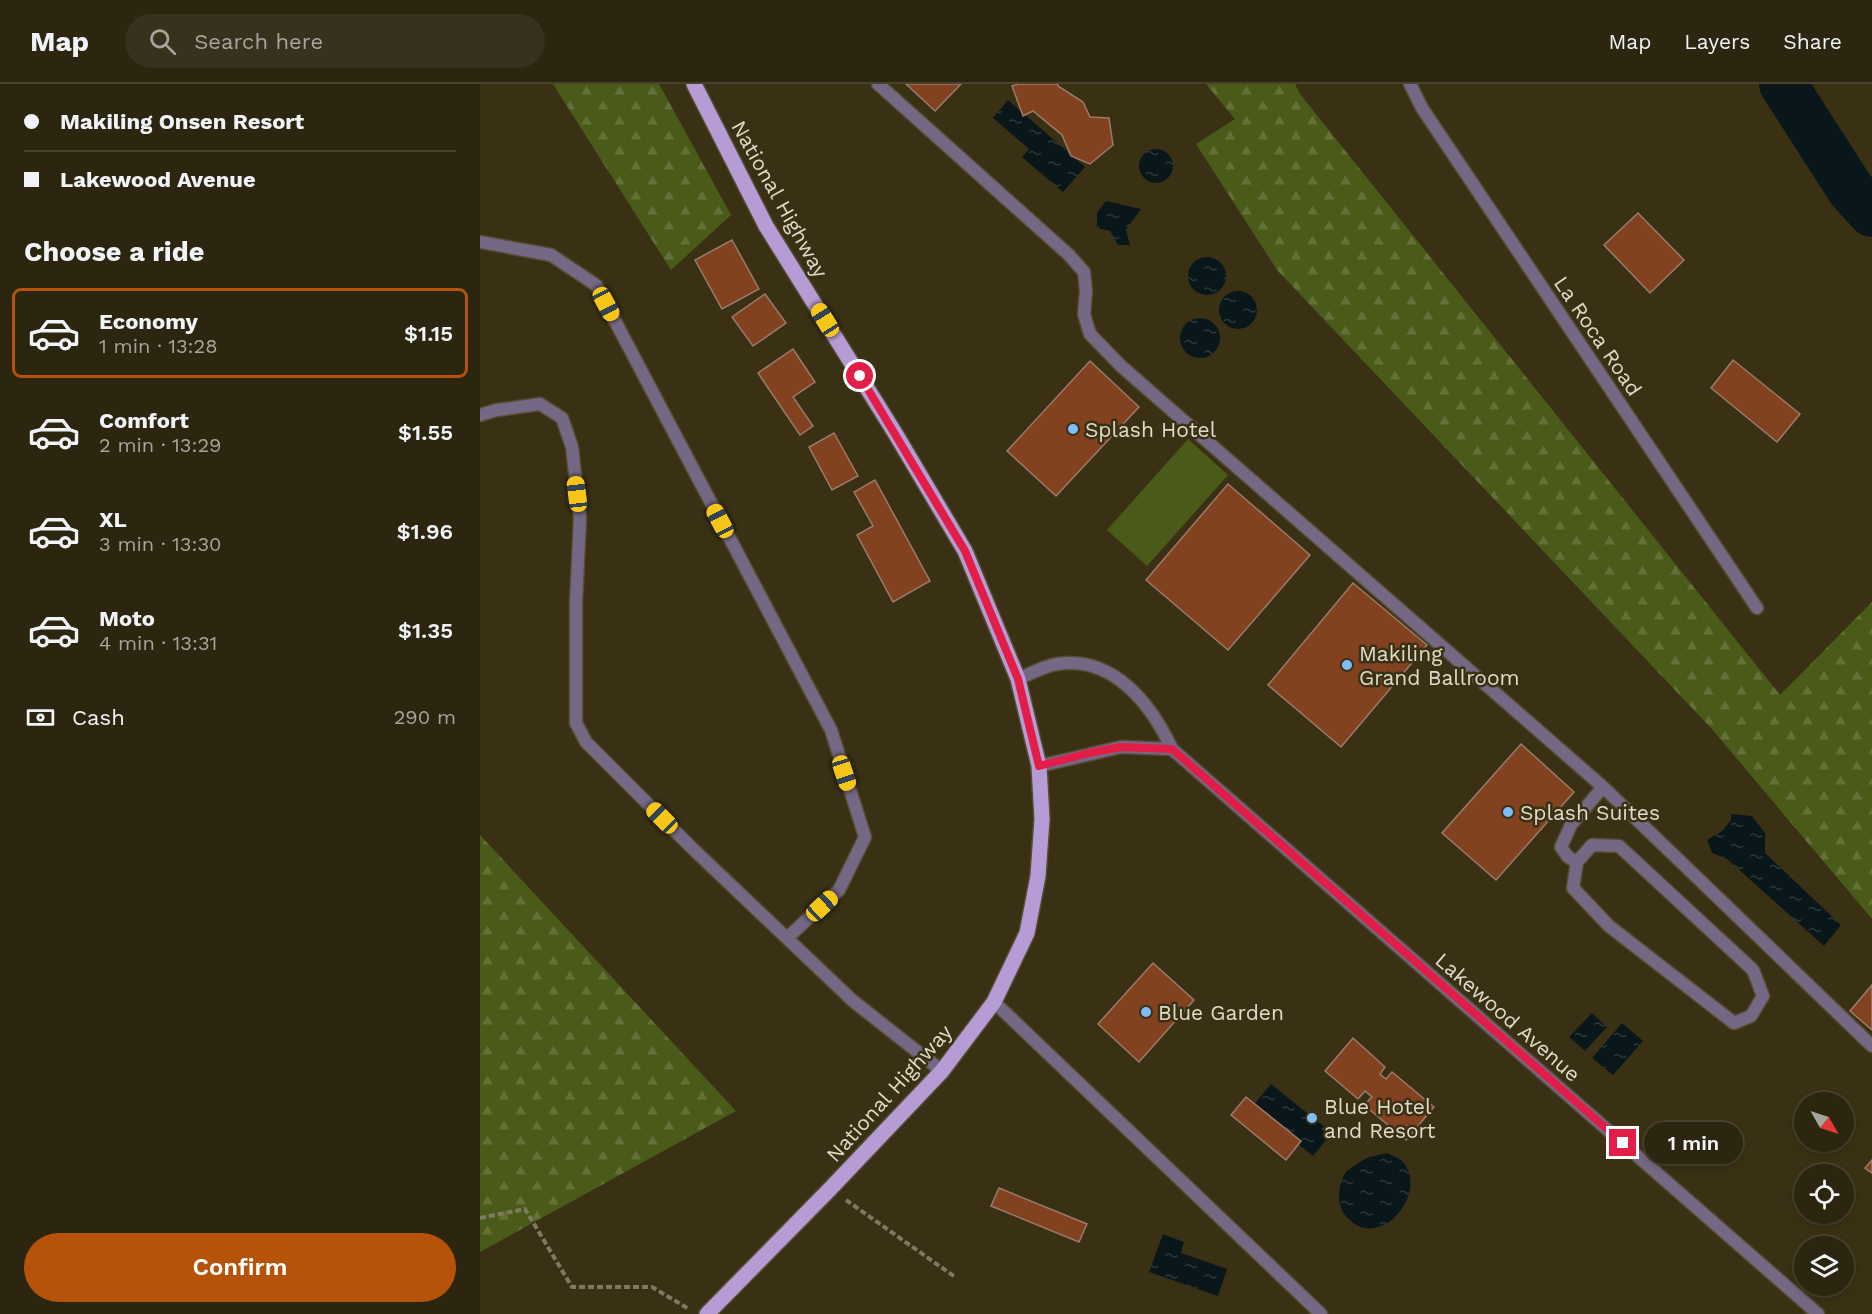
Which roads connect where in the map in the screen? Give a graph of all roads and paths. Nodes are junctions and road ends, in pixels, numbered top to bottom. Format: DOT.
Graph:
graph roads {
  1 [pos="694,84"];
  2 [pos="878,84"];
  3 [pos="1410,84"];
  4 [pos="480,242"];
  5 [pos="480,415"];
  6 [pos="1757,608"];
  7 [pos="1018,679"];
  8 [pos="1172,749"];
  9 [pos="1039,766"];
  10 [pos="1603,787"];
  11 [pos="1577,862"];
  12 [pos="787,938"];
  13 [pos="994,1002"];
  14 [pos="1872,1046"];
  15 [pos="942,1071"];
  16 [pos="830,1189"];
  17 [pos="480,1218"];
  18 [pos="955,1277"];
  19 [pos="698,1314"];
  20 [pos="707,1314"];
  21 [pos="1321,1314"];
  22 [pos="1818,1314"];
  1 -- 7 [label="main road, National Highway"];
  2 -- 10 [label="street"];
  3 -- 6 [label="street, La Roca Road"];
  4 -- 12 [label="street"];
  5 -- 12 [label="street"];
  7 -- 8 [label="street, Lakewood Avenue"];
  7 -- 9 [label="main road, National Highway"];
  8 -- 9 [label="street"];
  8 -- 22 [label="street, Lakewood Avenue"];
  9 -- 13 [label="main road, National Highway"];
  10 -- 11 [label="street"];
  10 -- 14 [label="street"];
  11 -- 11 [label="street"];
  12 -- 15 [label="street"];
  13 -- 15 [label="main road, National Highway"];
  13 -- 21 [label="street"];
  15 -- 16 [label="main road, National Highway"];
  16 -- 18 [label="path"];
  16 -- 20 [label="main road, National Highway"];
  17 -- 19 [label="path"];
}
